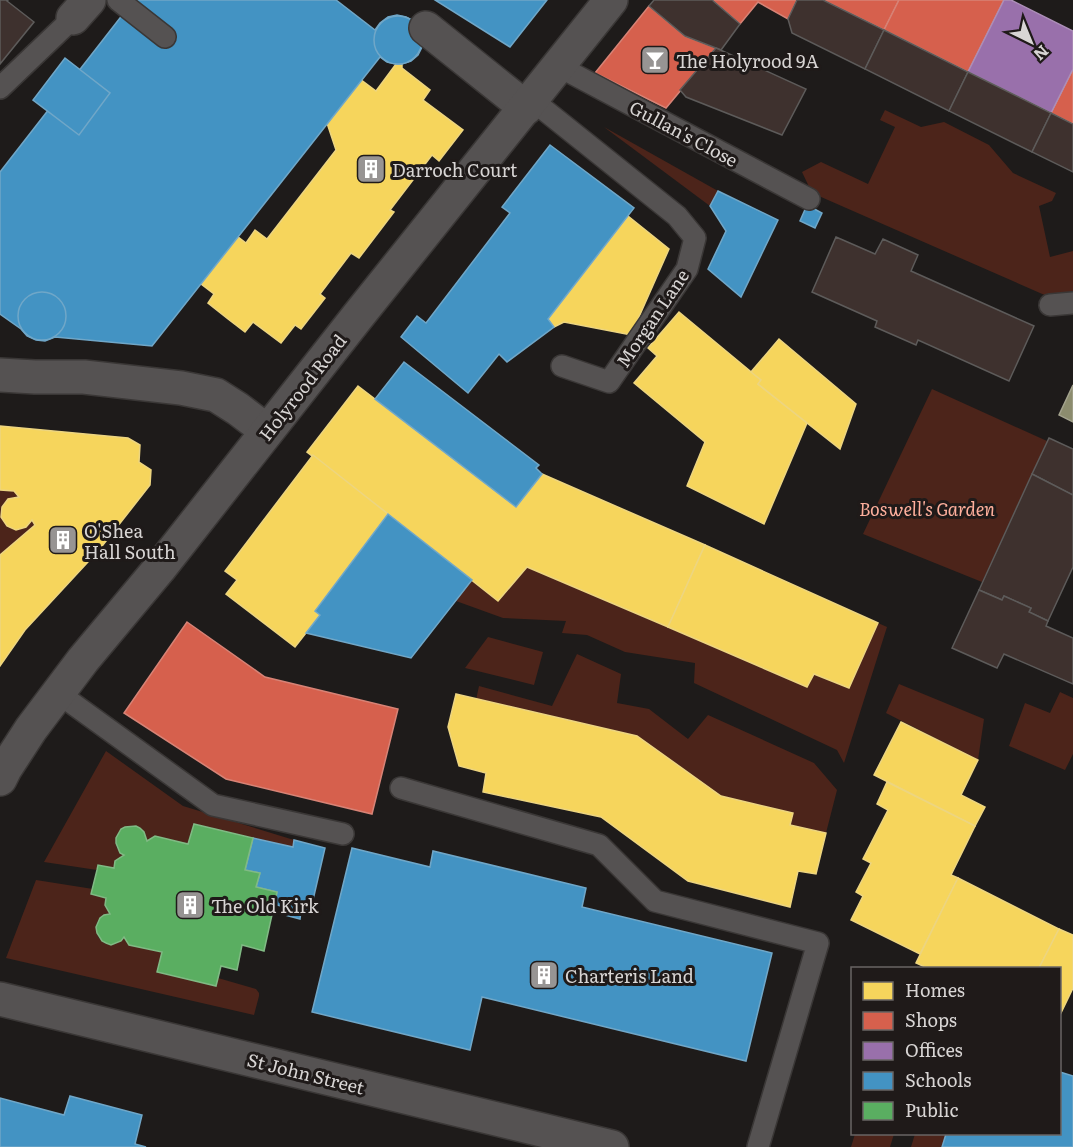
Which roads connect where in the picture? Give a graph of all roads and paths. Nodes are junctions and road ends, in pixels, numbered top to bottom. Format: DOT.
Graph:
graph roads {
  1 [pos="118,0"];
  2 [pos="611,0"];
  3 [pos="81,9"];
  4 [pos="426,28"];
  5 [pos="165,37"];
  6 [pos="558,66"];
  7 [pos="0,88"];
  8 [pos="529,104"];
  9 [pos="809,199"];
  10 [pos="1073,303"];
  11 [pos="1050,305"];
  12 [pos="562,366"];
  13 [pos="0,375"];
  14 [pos="267,431"];
  15 [pos="58,693"];
  16 [pos="0,779"];
  17 [pos="401,788"];
  18 [pos="343,834"];
  19 [pos="0,999"];
  20 [pos="612,1147"];
  21 [pos="758,1147"];
  1 -- 5 [label="lane"];
  2 -- 6 [label="street, Holyrood Road"];
  3 -- 7 [label="lane"];
  4 -- 8 [label="street"];
  6 -- 8 [label="street, Holyrood Road"];
  6 -- 9 [label="lane, Gullan's Close"];
  8 -- 12 [label="lane, Morgan Lane"];
  8 -- 14 [label="street, Holyrood Road"];
  10 -- 11 [label="lane"];
  13 -- 14 [label="street"];
  14 -- 15 [label="street, Holyrood Road"];
  15 -- 16 [label="street, Holyrood Road"];
  15 -- 18 [label="lane"];
  17 -- 21 [label="lane"];
  19 -- 20 [label="street, St John Street"];
}
